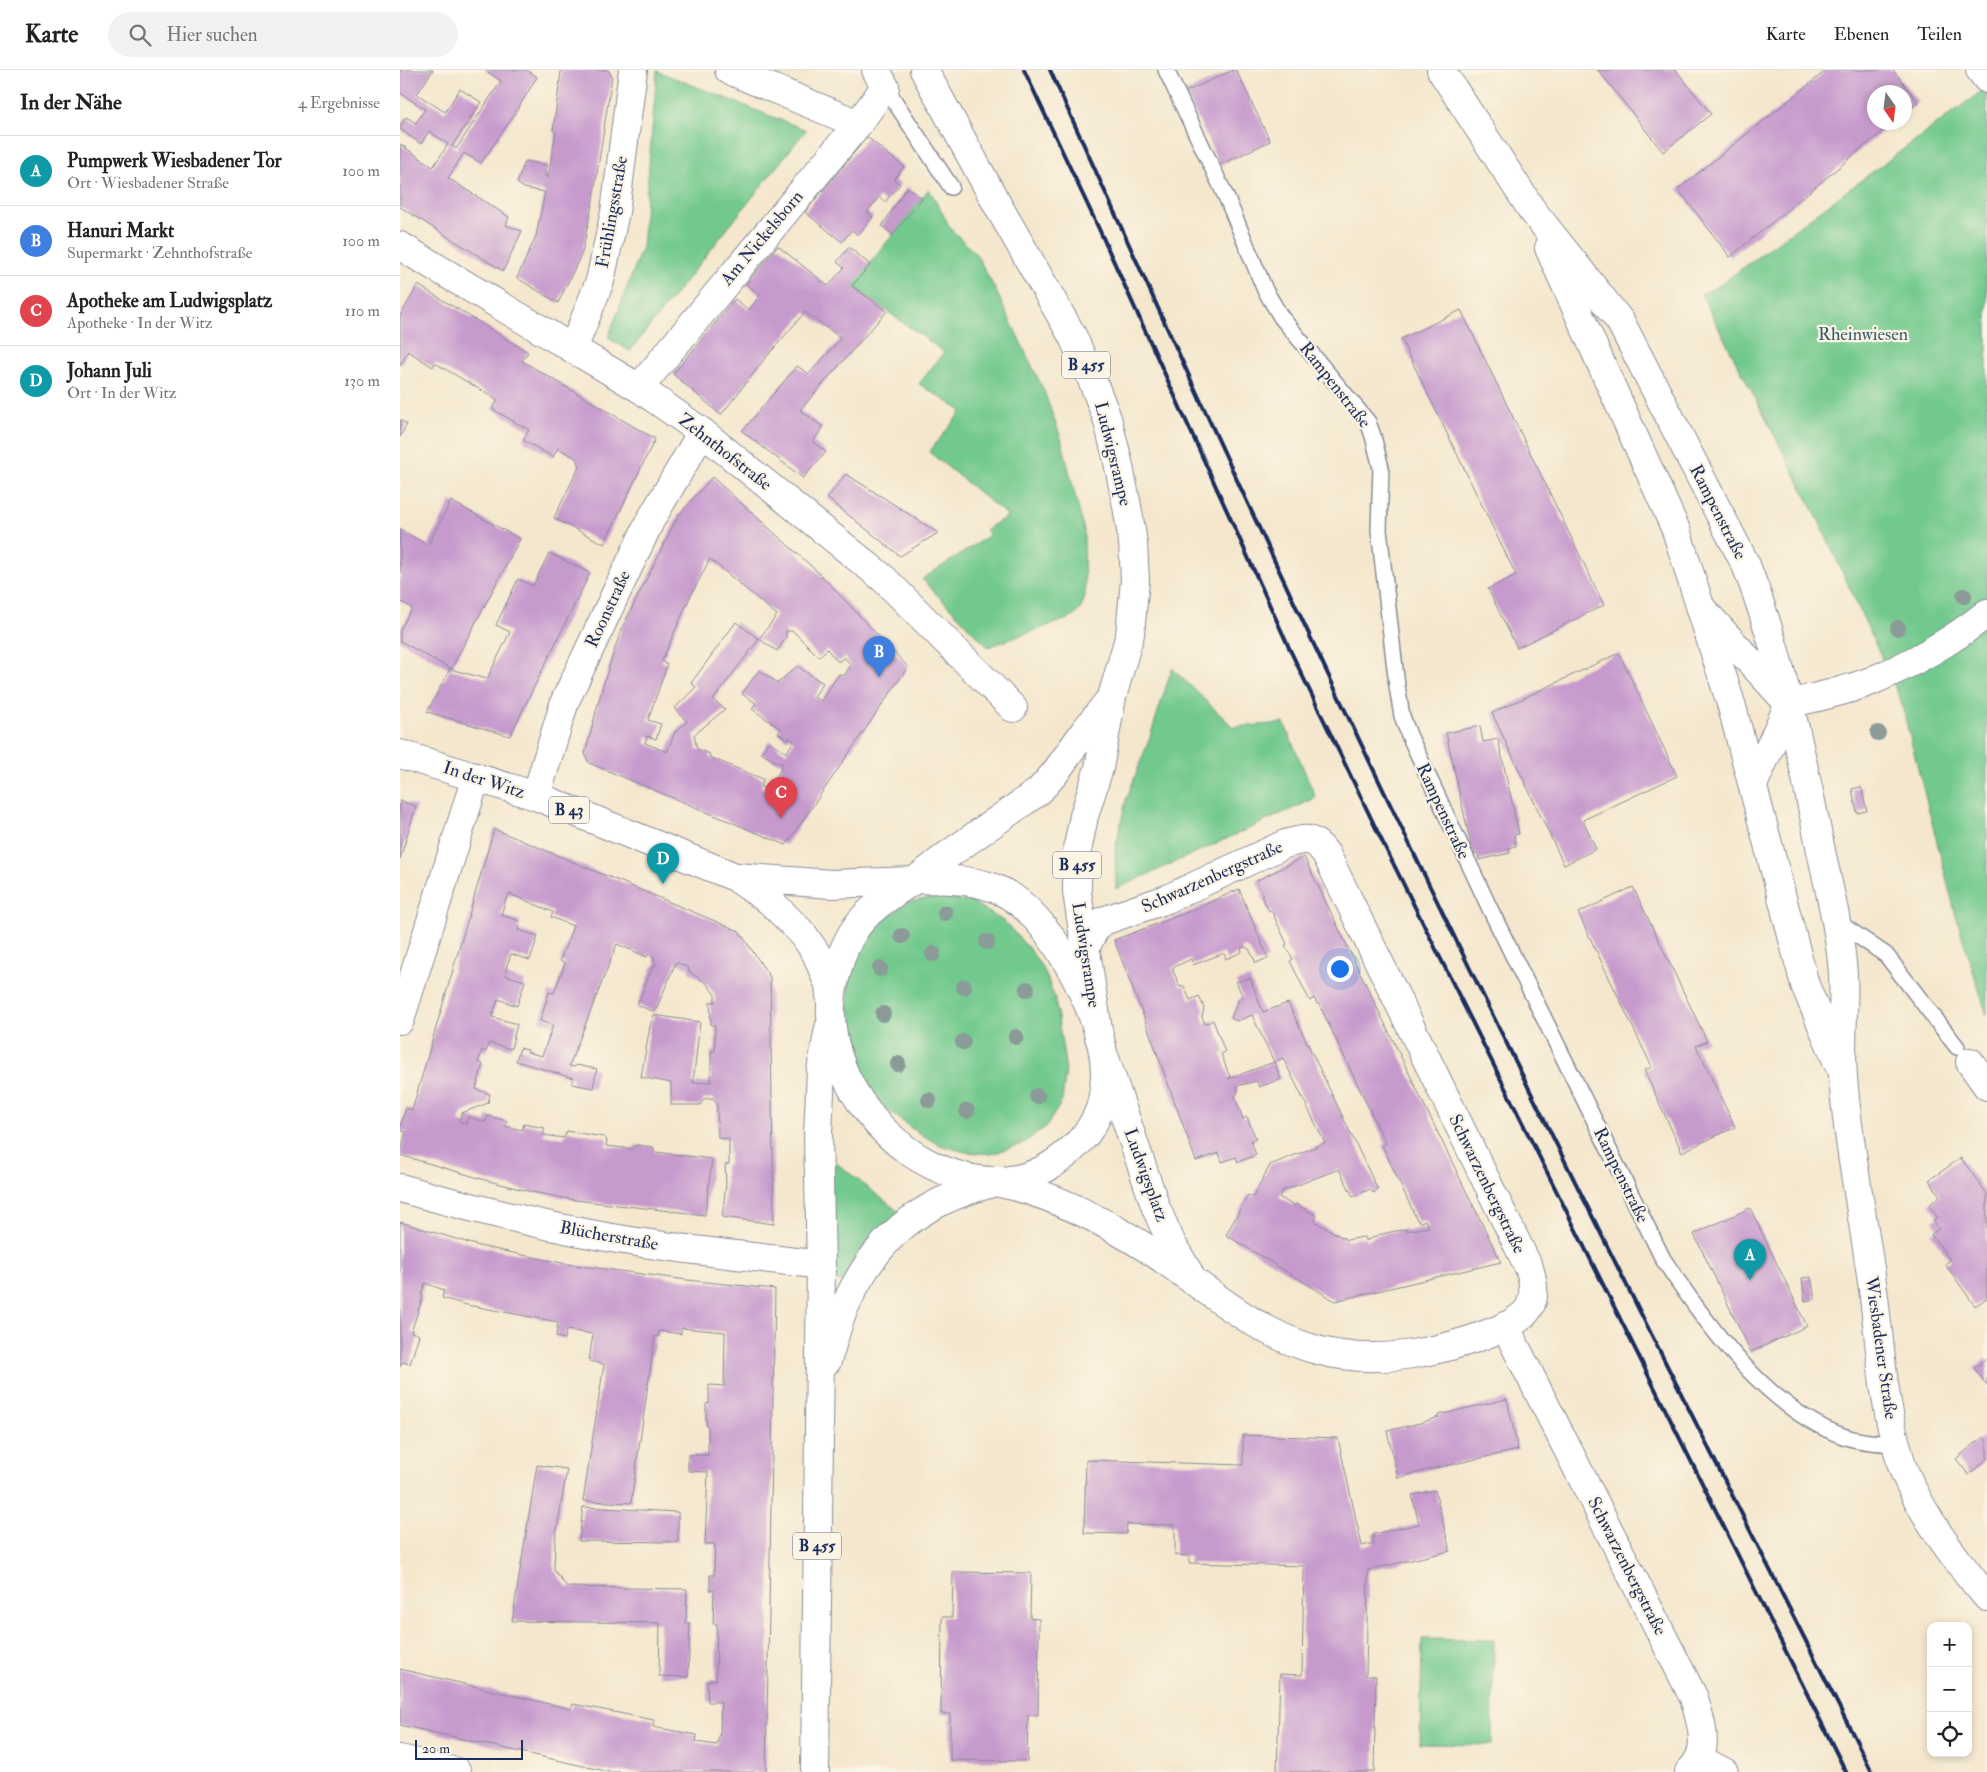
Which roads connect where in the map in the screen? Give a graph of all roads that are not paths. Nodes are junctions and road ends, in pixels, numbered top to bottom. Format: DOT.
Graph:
graph roads {
  1 [pos="633,70"];
  2 [pos="729,70"];
  3 [pos="924,70"];
  4 [pos="1166,70"];
  5 [pos="1441,70"];
  6 [pos="1980,70"];
  7 [pos="881,78"];
  8 [pos="1987,79"];
  9 [pos="858,124"];
  10 [pos="951,186"];
  11 [pos="1532,210"];
  12 [pos="400,246"];
  13 [pos="573,349"];
  14 [pos="638,388"];
  15 [pos="702,432"];
  16 [pos="1703,610"];
  17 [pos="1987,613"];
  18 [pos="1112,696"];
  19 [pos="1789,704"];
  20 [pos="1013,708"];
  21 [pos="400,754"];
  22 [pos="476,776"];
  23 [pos="1753,785"];
  24 [pos="536,796"];
  25 [pos="735,877"];
  26 [pos="915,880"];
  27 [pos="1836,921"];
  28 [pos="1085,948"];
  29 [pos="831,1009"];
  30 [pos="400,1020"];
  31 [pos="1101,1043"];
  32 [pos="1964,1055"];
  33 [pos="1842,1073"];
  34 [pos="1987,1086"];
  35 [pos="997,1182"];
  36 [pos="400,1188"];
  37 [pos="820,1265"];
  38 [pos="1206,1290"];
  39 [pos="1505,1326"];
  40 [pos="818,1389"];
  41 [pos="1896,1444"];
  42 [pos="1987,1597"];
  43 [pos="400,1759"];
  44 [pos="1694,1765"];
  45 [pos="457,1772"];
  46 [pos="815,1772"];
  47 [pos="1724,1772"];
  1 -- 13 [label="main road, Frühlingsstraße"];
  2 -- 9 [label="main road"];
  3 -- 18 [label="main road, Ludwigsrampe / B 455"];
  4 -- 41 [label="lane, Rampenstraße"];
  5 -- 11 [label="main road, Rampenstraße"];
  6 -- 8 [label="main road"];
  7 -- 9 [label="main road, Am Nickelsborn"];
  7 -- 10 [label="lane"];
  9 -- 14 [label="main road, Am Nickelsborn"];
  11 -- 16 [label="main road, Rampenstraße"];
  11 -- 19 [label="main road, Rampenstraße"];
  12 -- 13 [label="main road, Zehnthofstraße"];
  13 -- 14 [label="main road, Zehnthofstraße"];
  14 -- 15 [label="main road, Zehnthofstraße"];
  15 -- 20 [label="main road, Zehnthofstraße"];
  15 -- 24 [label="main road, Roonstraße"];
  16 -- 19 [label="main road"];
  16 -- 23 [label="main road, Rampenstraße"];
  17 -- 19 [label="main road"];
  18 -- 26 [label="main road, Ludwigsrampe / B 455"];
  18 -- 28 [label="main road, Ludwigsrampe / B 455"];
  19 -- 23 [label="main road"];
  19 -- 27 [label="main road, Rampenstraße"];
  21 -- 22 [label="main road, In der Witz / B 43"];
  22 -- 24 [label="main road, In der Witz / B 43"];
  22 -- 30 [label="main road"];
  23 -- 33 [label="main road, Rampenstraße"];
  24 -- 25 [label="main road, In der Witz / B 43"];
  25 -- 26 [label="main road, In der Witz / B 43"];
  25 -- 29 [label="main road, In der Witz / B 43"];
  26 -- 29 [label="main road, Ludwigsplatz / B 455"];
  26 -- 31 [label="main road, Ludwigsplatz / B 455"];
  27 -- 32 [label="lane"];
  27 -- 33 [label="main road, Rampenstraße"];
  28 -- 31 [label="main road, Ludwigsrampe / B 455"];
  28 -- 39 [label="main road, Schwarzenbergstraße"];
  29 -- 35 [label="main road, Ludwigsplatz / B 455"];
  29 -- 37 [label="main road, B 455"];
  31 -- 35 [label="main road, Ludwigsplatz / B 455"];
  31 -- 38 [label="main road, Ludwigsplatz"];
  32 -- 34 [label="main road"];
  33 -- 41 [label="main road, Wiesbadener Straße"];
  35 -- 38 [label="main road, Ludwigsplatz"];
  35 -- 40 [label="main road, B 455"];
  36 -- 37 [label="main road, Blücherstraße"];
  37 -- 40 [label="main road, B 455"];
  38 -- 39 [label="main road, Ludwigsplatz"];
  39 -- 44 [label="main road, Schwarzenbergstraße"];
  40 -- 46 [label="main road, B 455"];
  41 -- 42 [label="main road, Wiesbadener Straße"];
  43 -- 45 [label="main road"];
  44 -- 47 [label="main road"];
}
